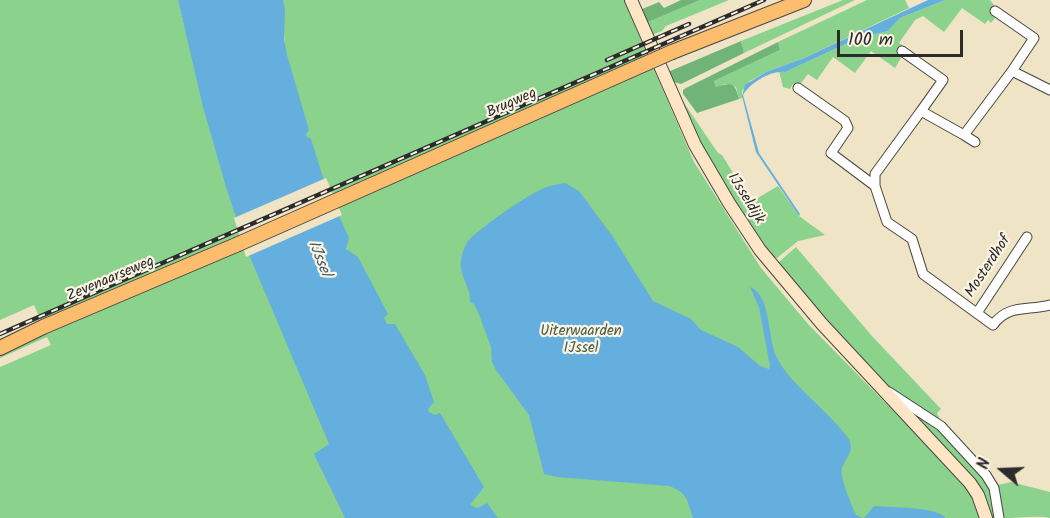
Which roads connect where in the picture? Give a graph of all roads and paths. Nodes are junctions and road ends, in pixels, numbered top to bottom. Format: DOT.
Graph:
graph roads {
  1 [pos="632,0"];
  2 [pos="804,0"];
  3 [pos="995,11"];
  4 [pos="902,51"];
  5 [pos="1012,71"];
  6 [pos="798,88"];
  7 [pos="1050,91"];
  8 [pos="921,111"];
  9 [pos="964,135"];
  10 [pos="975,142"];
  11 [pos="875,186"];
  12 [pos="1027,237"];
  13 [pos="236,245"];
  14 [pos="1050,305"];
  15 [pos="977,313"];
  16 [pos="0,348"];
  17 [pos="878,385"];
  18 [pos="986,518"];
  19 [pos="999,518"];
  1 -- 17 [label="street, IJsseldijk"];
  2 -- 13 [label="main road, Brugweg, bridge"];
  3 -- 5 [label="street"];
  4 -- 8 [label="street"];
  5 -- 7 [label="street"];
  5 -- 9 [label="street"];
  6 -- 11 [label="street"];
  8 -- 9 [label="street"];
  8 -- 11 [label="street"];
  9 -- 10 [label="street"];
  11 -- 15 [label="street, Mosterdhof"];
  12 -- 15 [label="street, Mosterdhof"];
  13 -- 16 [label="main road, Zevenaarseweg"];
  14 -- 15 [label="street, Mosterdhof"];
  17 -- 18 [label="street, IJsseldijk"];
  17 -- 19 [label="street, IJsseldijk"];
}
